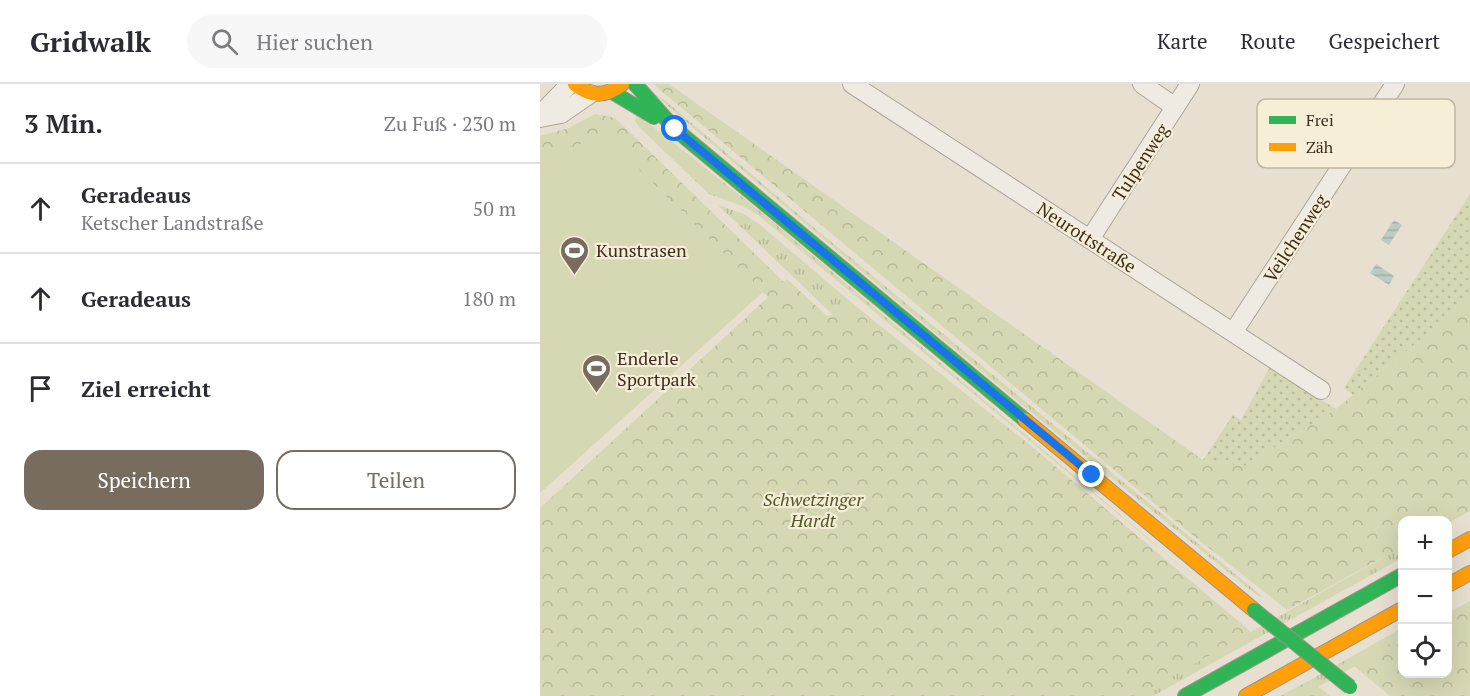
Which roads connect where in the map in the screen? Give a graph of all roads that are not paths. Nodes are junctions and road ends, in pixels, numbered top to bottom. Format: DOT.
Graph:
graph roads {
  1 [pos="570,84"];
  2 [pos="635,84"];
  3 [pos="852,84"];
  4 [pos="1142,84"];
  5 [pos="1190,84"];
  6 [pos="1395,84"];
  7 [pos="617,88"];
  8 [pos="583,89"];
  9 [pos="1385,99"];
  10 [pos="1175,107"];
  11 [pos="540,117"];
  12 [pos="675,129"];
  13 [pos="1340,168"];
  14 [pos="1090,240"];
  15 [pos="1234,331"];
  16 [pos="1321,390"];
  17 [pos="1470,538"];
  18 [pos="1452,549"];
  19 [pos="1470,573"];
  20 [pos="1398,577"];
  21 [pos="1452,583"];
  22 [pos="1398,611"];
  23 [pos="1355,692"];
  24 [pos="1185,696"];
  25 [pos="1246,696"];
  1 -- 11 [label="street"];
  2 -- 12 [label="main road"];
  3 -- 14 [label="street, Neurottstraße"];
  4 -- 10 [label="street"];
  5 -- 10 [label="street, Tulpenweg"];
  6 -- 9 [label="street, Veilchenweg"];
  7 -- 8 [label="main road"];
  7 -- 12 [label="main road"];
  8 -- 11 [label="street"];
  10 -- 14 [label="street, Tulpenweg"];
  12 -- 23 [label="main road, bridge"];
  13 -- 15 [label="street, Veilchenweg"];
  14 -- 15 [label="street, Neurottstraße"];
  15 -- 16 [label="street, Neurottstraße"];
  17 -- 18 [label="main road"];
  19 -- 21 [label="main road"];
  20 -- 24 [label="main road"];
  22 -- 25 [label="main road"];
}
